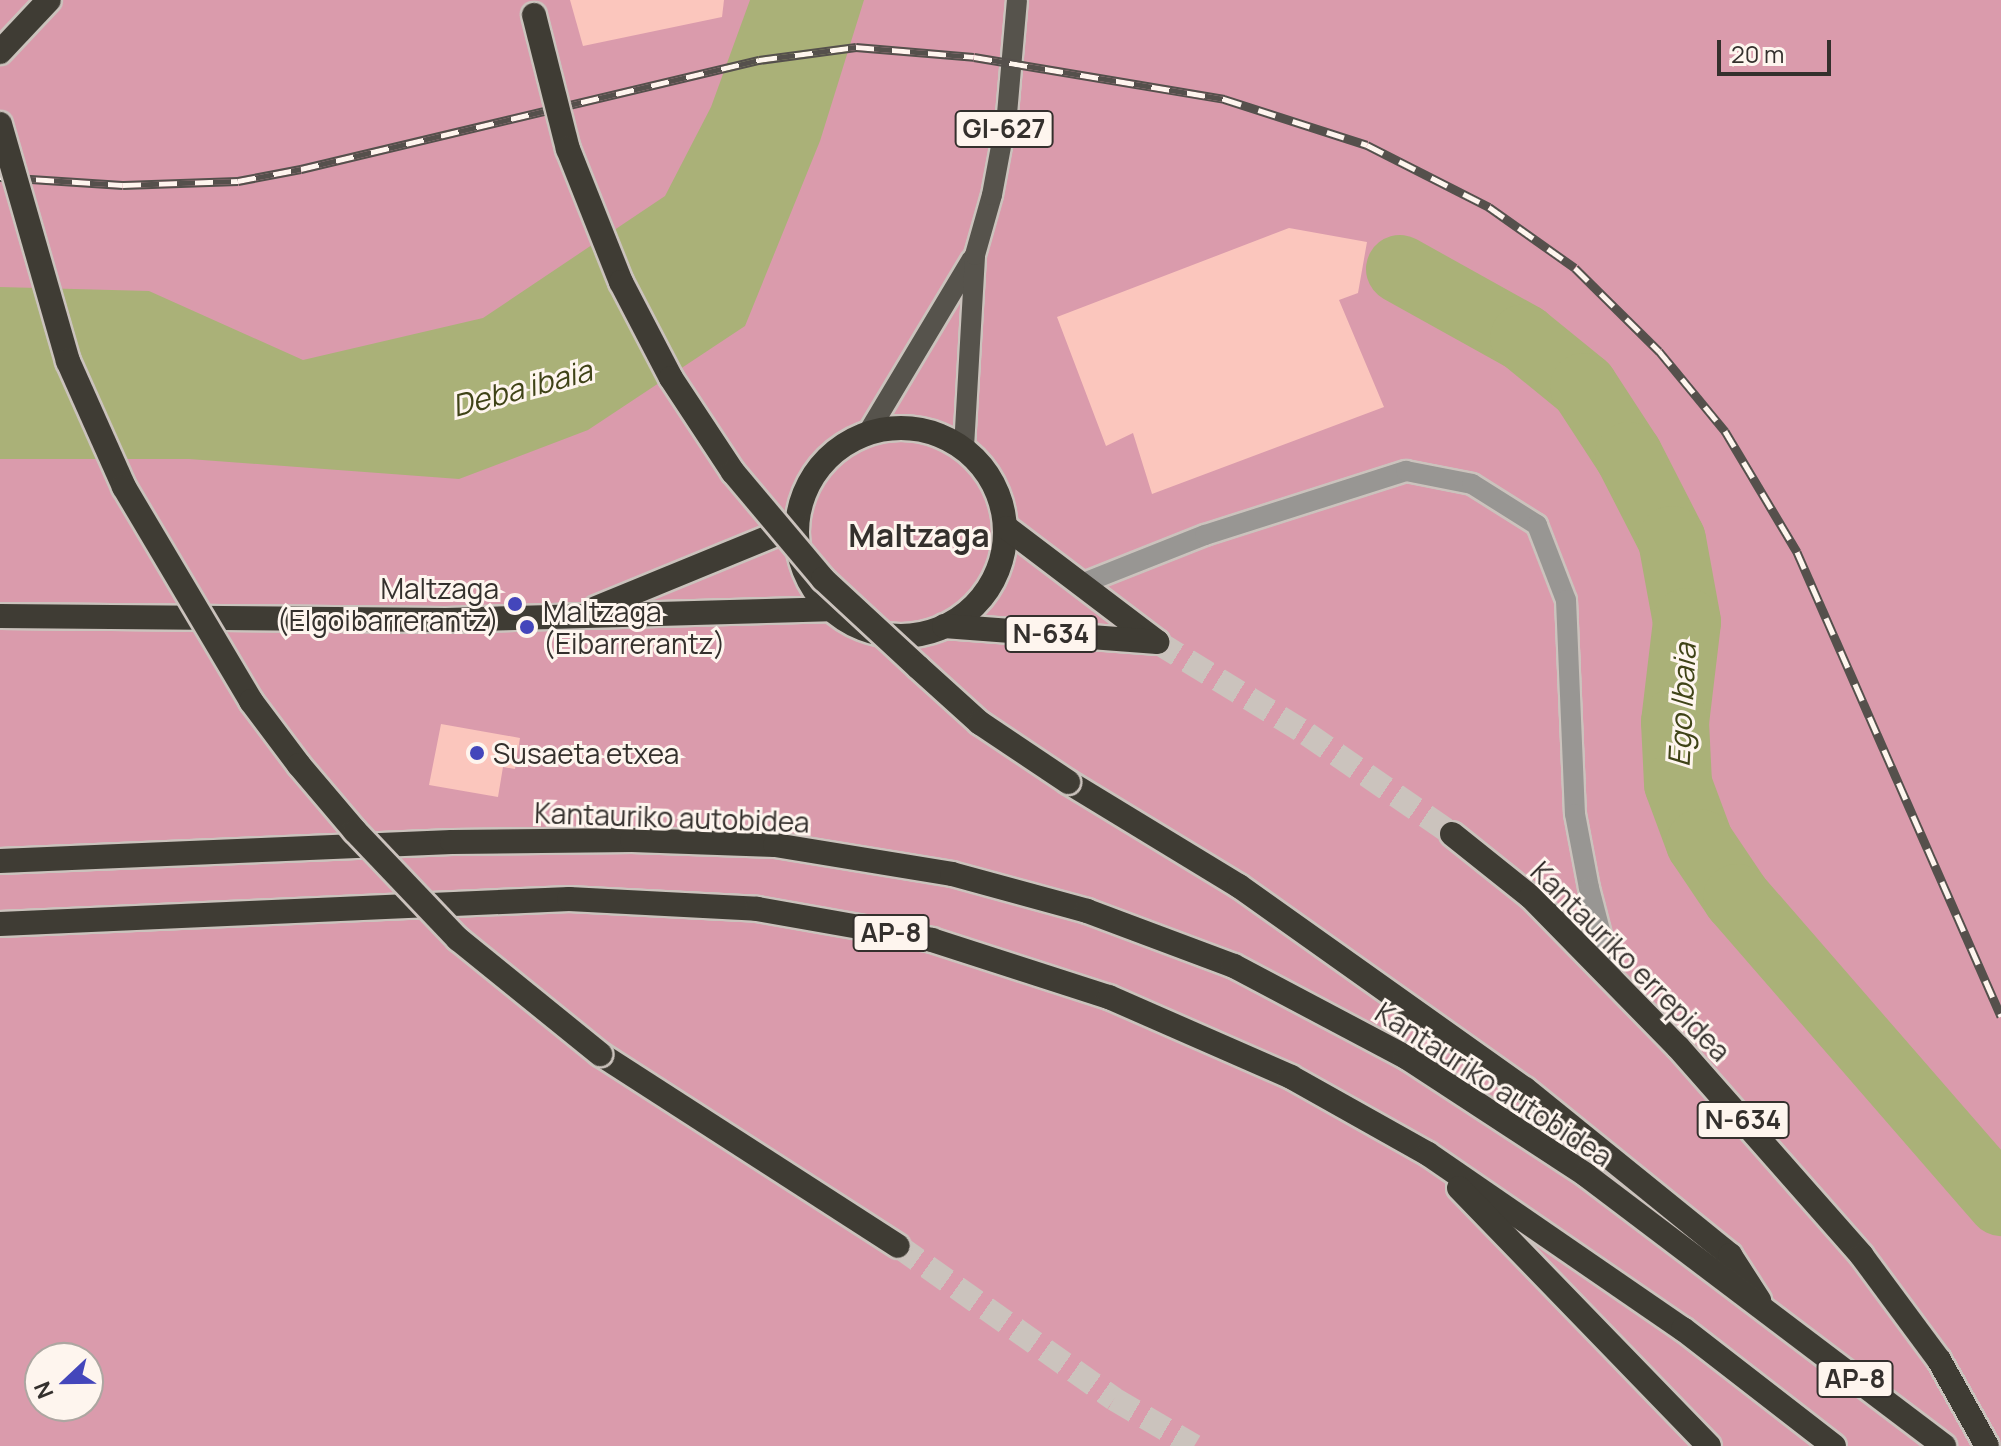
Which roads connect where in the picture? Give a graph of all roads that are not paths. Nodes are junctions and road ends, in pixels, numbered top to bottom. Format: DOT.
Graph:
graph roads {
  1 [pos="49,0"];
  2 [pos="1017,0"];
  3 [pos="533,8"];
  4 [pos="8,44"];
  5 [pos="0,124"];
  6 [pos="975,255"];
  7 [pos="869,431"];
  8 [pos="964,447"];
  9 [pos="796,526"];
  10 [pos="1007,528"];
  11 [pos="1081,584"];
  12 [pos="829,609"];
  13 [pos="583,613"];
  14 [pos="0,616"];
  15 [pos="944,626"];
  16 [pos="1452,834"];
  17 [pos="0,861"];
  18 [pos="0,924"];
  19 [pos="1613,981"];
  20 [pos="1428,1154"];
  21 [pos="898,1246"];
  22 [pos="1767,1313"];
  23 [pos="1709,1446"];
  24 [pos="1834,1446"];
  25 [pos="1944,1446"];
  26 [pos="1987,1446"];
  1 -- 4 [label="highway"];
  2 -- 6 [label="main road, GI-627"];
  3 -- 22 [label="highway, bridge"];
  5 -- 21 [label="highway, bridge"];
  6 -- 7 [label="main road, GI-627"];
  6 -- 8 [label="main road, GI-627"];
  7 -- 8 [label="highway, N-634"];
  7 -- 9 [label="highway, N-634"];
  8 -- 10 [label="highway, N-634"];
  9 -- 12 [label="highway, N-634"];
  9 -- 13 [label="highway"];
  10 -- 11 [label="highway, N-634"];
  10 -- 15 [label="highway, N-634"];
  11 -- 15 [label="highway, N-634"];
  11 -- 19 [label="lane"];
  12 -- 13 [label="highway"];
  12 -- 15 [label="highway, N-634"];
  13 -- 14 [label="highway"];
  16 -- 19 [label="highway, Kantauriko errepidea / N-634"];
  17 -- 22 [label="highway, Kantauriko autobidea / AP-8"];
  18 -- 20 [label="highway, AP-8"];
  19 -- 26 [label="highway, Kantauriko errepidea / N-634"];
  20 -- 23 [label="highway"];
  20 -- 24 [label="highway, AP-8"];
  22 -- 25 [label="highway, Kantauriko autobidea / AP-8"];
}
